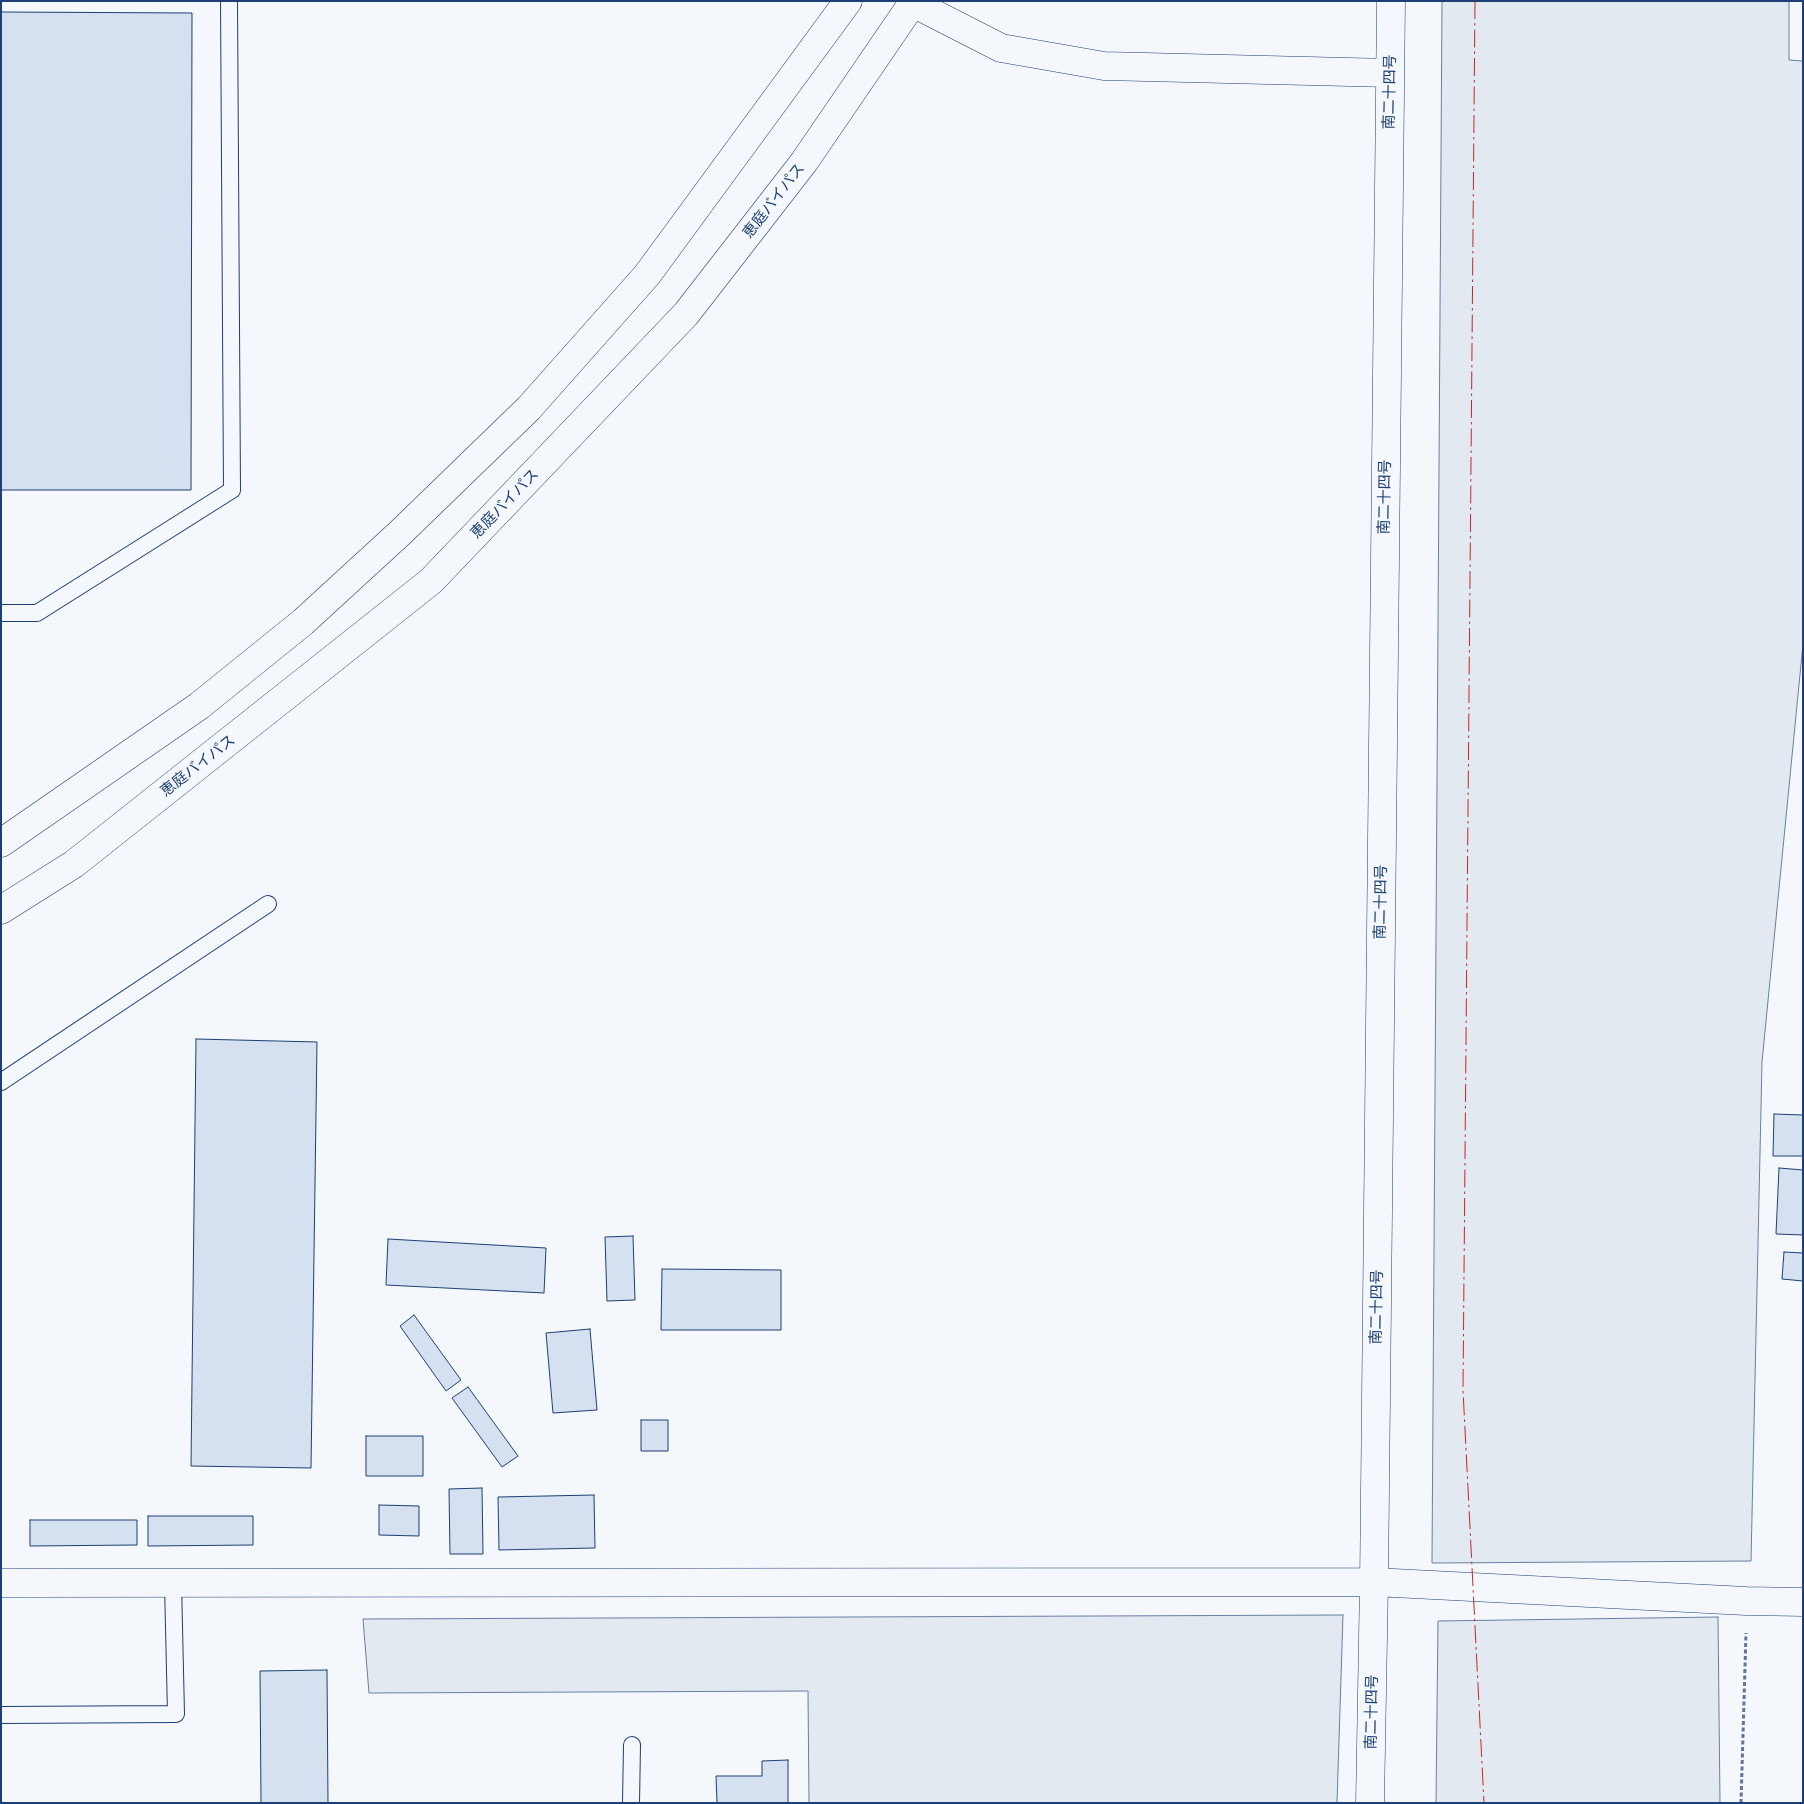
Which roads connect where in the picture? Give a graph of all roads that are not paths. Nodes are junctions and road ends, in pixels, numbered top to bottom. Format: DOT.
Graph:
graph roads {
  1 [pos="229,1"];
  2 [pos="848,1"];
  3 [pos="1391,1"];
  4 [pos="913,2"];
  5 [pos="1390,73"];
  6 [pos="1,613"];
  7 [pos="1,843"];
  8 [pos="268,904"];
  9 [pos="1,910"];
  10 [pos="1,1082"];
  11 [pos="1374,1582"];
  12 [pos="1,1583"];
  13 [pos="173,1583"];
  14 [pos="1803,1602"];
  15 [pos="1,1715"];
  16 [pos="632,1744"];
  17 [pos="631,1803"];
  18 [pos="1370,1803"];
  1 -- 6 [label="lane"];
  2 -- 7 [label="main road"];
  3 -- 5 [label="main road, 南二十四号"];
  4 -- 5 [label="main road"];
  4 -- 9 [label="main road, 恵庭バイパス"];
  5 -- 11 [label="main road, 南二十四号"];
  8 -- 10 [label="lane"];
  11 -- 13 [label="main road"];
  11 -- 14 [label="main road"];
  11 -- 18 [label="main road, 南二十四号"];
  12 -- 13 [label="main road"];
  13 -- 15 [label="lane"];
  16 -- 17 [label="lane"];
}
